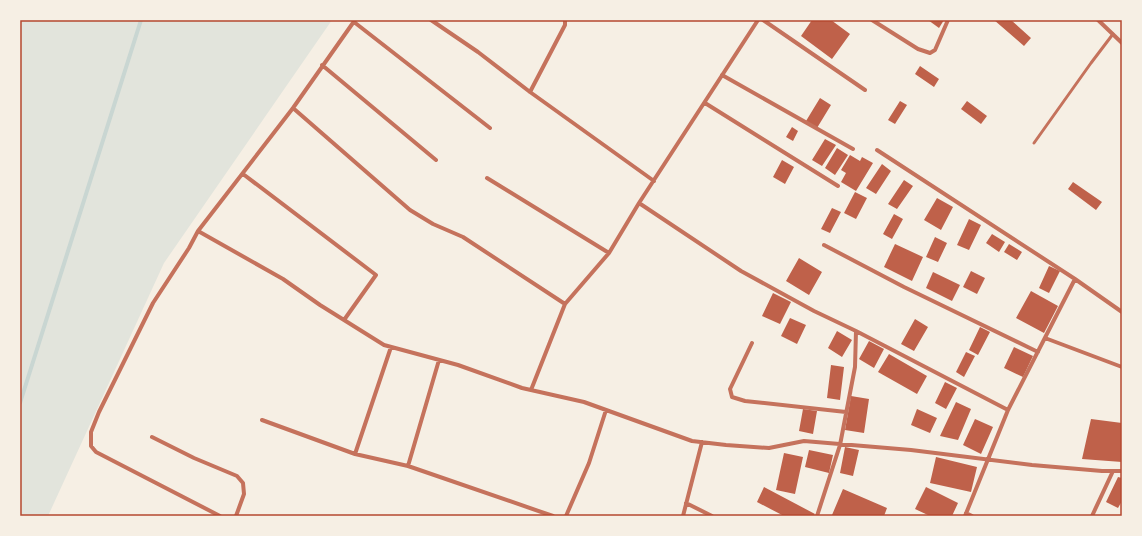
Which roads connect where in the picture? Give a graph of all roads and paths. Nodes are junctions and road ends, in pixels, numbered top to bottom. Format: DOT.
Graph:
graph roads {
  1 [pos="431,20"];
  2 [pos="565,20"];
  3 [pos="758,20"];
  4 [pos="763,20"];
  5 [pos="872,20"];
  6 [pos="948,20"];
  7 [pos="1098,20"];
  8 [pos="354,21"];
  9 [pos="1113,34"];
  10 [pos="1122,43"];
  11 [pos="322,65"];
  12 [pos="722,75"];
  13 [pos="865,90"];
  14 [pos="530,92"];
  15 [pos="705,102"];
  16 [pos="293,108"];
  17 [pos="490,128"];
  18 [pos="1034,143"];
  19 [pos="852,149"];
  20 [pos="877,150"];
  21 [pos="436,160"];
  22 [pos="243,174"];
  23 [pos="487,178"];
  24 [pos="654,180"];
  25 [pos="838,186"];
  26 [pos="639,203"];
  27 [pos="198,231"];
  28 [pos="824,245"];
  29 [pos="609,253"];
  30 [pos="1075,279"];
  31 [pos="565,304"];
  32 [pos="1122,312"];
  33 [pos="344,320"];
  34 [pos="856,331"];
  35 [pos="1045,338"];
  36 [pos="752,343"];
  37 [pos="391,346"];
  38 [pos="1038,352"];
  39 [pos="439,360"];
  40 [pos="1122,367"];
  41 [pos="531,390"];
  42 [pos="606,410"];
  43 [pos="1008,410"];
  44 [pos="846,412"];
  45 [pos="262,420"];
  46 [pos="152,438"];
  47 [pos="702,442"];
  48 [pos="840,445"];
  49 [pos="355,454"];
  50 [pos="989,459"];
  51 [pos="408,466"];
  52 [pos="1113,471"];
  53 [pos="1122,471"];
  54 [pos="686,503"];
  55 [pos="965,515"];
  56 [pos="220,516"];
  57 [pos="236,516"];
  58 [pos="553,516"];
  59 [pos="566,516"];
  60 [pos="683,516"];
  61 [pos="712,516"];
  62 [pos="817,516"];
  63 [pos="972,516"];
  64 [pos="1092,516"];
  1 -- 14 [label="street"];
  2 -- 14 [label="street"];
  3 -- 12 [label="street"];
  4 -- 13 [label="street"];
  5 -- 6 [label="street"];
  7 -- 9 [label="street"];
  8 -- 11 [label="street"];
  8 -- 17 [label="street"];
  9 -- 10 [label="street"];
  9 -- 18 [label="lane"];
  11 -- 16 [label="street"];
  11 -- 21 [label="street"];
  12 -- 15 [label="street"];
  12 -- 19 [label="street"];
  14 -- 24 [label="street"];
  15 -- 24 [label="street"];
  15 -- 25 [label="street"];
  16 -- 22 [label="street"];
  16 -- 31 [label="street"];
  20 -- 30 [label="street"];
  22 -- 27 [label="street"];
  22 -- 33 [label="street"];
  23 -- 29 [label="street"];
  24 -- 26 [label="street"];
  26 -- 29 [label="street"];
  26 -- 34 [label="street"];
  27 -- 33 [label="street"];
  27 -- 56 [label="street"];
  28 -- 38 [label="street"];
  29 -- 31 [label="street"];
  30 -- 32 [label="street"];
  30 -- 35 [label="street"];
  31 -- 41 [label="street"];
  33 -- 37 [label="street"];
  34 -- 43 [label="street"];
  34 -- 44 [label="street"];
  35 -- 38 [label="street"];
  35 -- 40 [label="street"];
  36 -- 44 [label="street"];
  37 -- 39 [label="street"];
  37 -- 49 [label="street"];
  38 -- 43 [label="street"];
  39 -- 41 [label="street"];
  39 -- 51 [label="street"];
  41 -- 42 [label="street"];
  42 -- 47 [label="street"];
  42 -- 59 [label="street"];
  43 -- 50 [label="street"];
  44 -- 48 [label="street"];
  45 -- 49 [label="street"];
  46 -- 57 [label="street"];
  47 -- 48 [label="street"];
  47 -- 54 [label="street"];
  48 -- 50 [label="street"];
  48 -- 62 [label="street"];
  49 -- 51 [label="street"];
  50 -- 52 [label="street"];
  50 -- 55 [label="street"];
  51 -- 58 [label="street"];
  52 -- 53 [label="street"];
  52 -- 64 [label="street"];
  54 -- 60 [label="street"];
  54 -- 61 [label="street"];
  55 -- 63 [label="street"];
}
